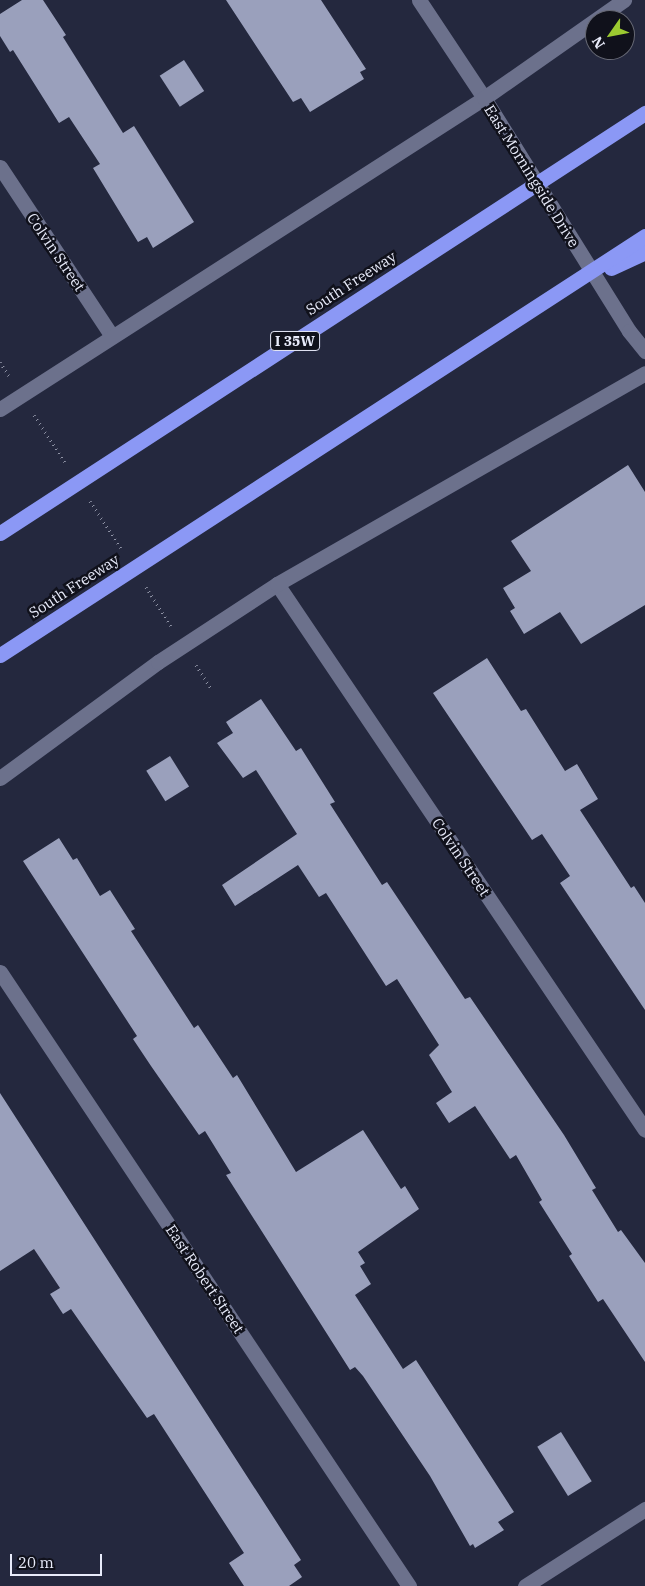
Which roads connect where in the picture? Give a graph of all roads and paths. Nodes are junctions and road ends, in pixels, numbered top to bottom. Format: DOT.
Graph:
graph roads {
  1 [pos="419,0"];
  2 [pos="624,0"];
  3 [pos="484,98"];
  4 [pos="645,106"];
  5 [pos="645,113"];
  6 [pos="590,148"];
  7 [pos="0,167"];
  8 [pos="645,236"];
  9 [pos="645,252"];
  10 [pos="517,319"];
  11 [pos="112,336"];
  12 [pos="645,352"];
  13 [pos="0,362"];
  14 [pos="645,373"];
  15 [pos="11,379"];
  16 [pos="0,409"];
  17 [pos="32,412"];
  18 [pos="70,471"];
  19 [pos="87,496"];
  20 [pos="0,533"];
  21 [pos="125,554"];
  22 [pos="141,579"];
  23 [pos="277,584"];
  24 [pos="174,629"];
  25 [pos="0,655"];
  26 [pos="195,663"];
  27 [pos="211,688"];
  28 [pos="0,778"];
  29 [pos="0,972"];
  30 [pos="645,1130"];
  31 [pos="645,1508"];
  32 [pos="410,1586"];
  33 [pos="525,1586"];
  1 -- 3 [label="street, East Morningside Drive"];
  2 -- 3 [label="street"];
  3 -- 11 [label="street"];
  3 -- 12 [label="street, East Morningside Drive"];
  4 -- 6 [label="highway"];
  5 -- 6 [label="highway, South Freeway / I 35W"];
  6 -- 20 [label="highway, South Freeway / I 35W"];
  7 -- 11 [label="street, Colvin Street"];
  8 -- 10 [label="highway, South Freeway"];
  9 -- 10 [label="highway"];
  10 -- 25 [label="highway, South Freeway"];
  11 -- 16 [label="street"];
  13 -- 15 [label="path"];
  14 -- 23 [label="street"];
  17 -- 18 [label="path"];
  19 -- 21 [label="path"];
  22 -- 24 [label="path"];
  23 -- 28 [label="street"];
  23 -- 30 [label="street, Colvin Street"];
  26 -- 27 [label="path"];
  29 -- 32 [label="street, East Robert Street"];
  31 -- 33 [label="street"];
}
